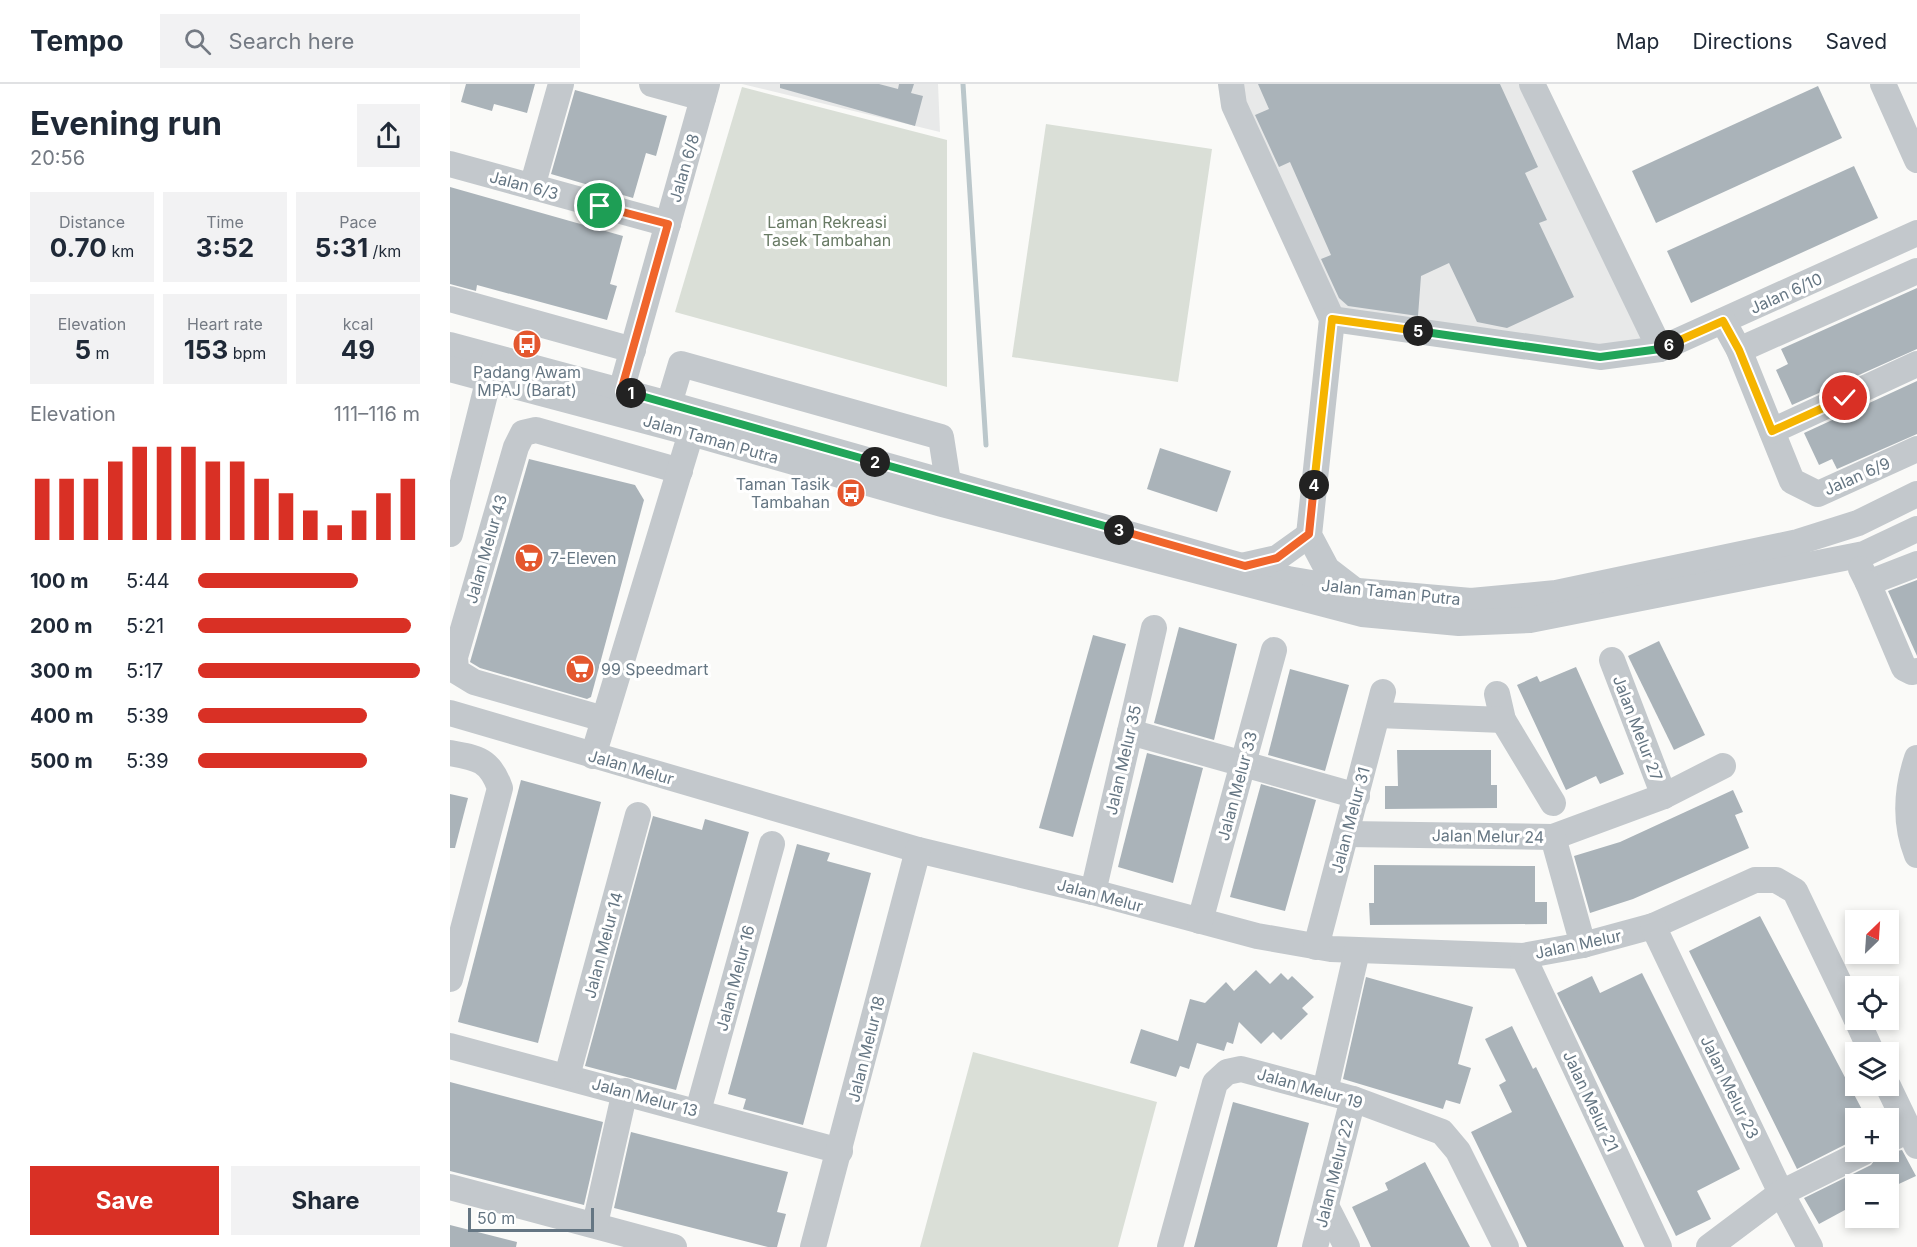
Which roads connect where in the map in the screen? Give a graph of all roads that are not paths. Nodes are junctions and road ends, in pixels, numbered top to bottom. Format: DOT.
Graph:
graph roads {
  1 [pos="561,84"];
  2 [pos="652,84"];
  3 [pos="1231,84"];
  4 [pos="1532,84"];
  5 [pos="1883,84"];
  6 [pos="705,91"];
  7 [pos="1917,160"];
  8 [pos="450,164"];
  9 [pos="532,187"];
  10 [pos="668,224"];
  11 [pos="1917,233"];
  12 [pos="1917,271"];
  13 [pos="450,299"];
  14 [pos="1332,319"];
  15 [pos="1723,321"];
  16 [pos="450,345"];
  17 [pos="1660,349"];
  18 [pos="633,350"];
  19 [pos="1739,350"];
  20 [pos="1917,364"];
  21 [pos="492,367"];
  22 [pos="450,369"];
  23 [pos="621,391"];
  24 [pos="669,404"];
  25 [pos="1772,431"];
  26 [pos="691,433"];
  27 [pos="1917,449"];
  28 [pos="680,471"];
  29 [pos="945,493"];
  30 [pos="1917,495"];
  31 [pos="1917,503"];
  32 [pos="1858,523"];
  33 [pos="1917,529"];
  34 [pos="450,531"];
  35 [pos="1309,534"];
  36 [pos="1854,556"];
  37 [pos="1917,564"];
  38 [pos="1245,566"];
  39 [pos="1868,583"];
  40 [pos="1358,591"];
  41 [pos="1154,628"];
  42 [pos="1274,650"];
  43 [pos="1612,660"];
  44 [pos="1917,671"];
  45 [pos="1497,694"];
  46 [pos="450,713"];
  47 [pos="604,719"];
  48 [pos="1503,720"];
  49 [pos="1130,732"];
  50 [pos="450,753"];
  51 [pos="593,756"];
  52 [pos="1917,758"];
  53 [pos="1242,765"];
  54 [pos="1723,766"];
  55 [pos="1357,796"];
  56 [pos="1664,796"];
  57 [pos="1553,803"];
  58 [pos="638,815"];
  59 [pos="1347,834"];
  60 [pos="1553,837"];
  61 [pos="772,844"];
  62 [pos="918,850"];
  63 [pos="1917,855"];
  64 [pos="1093,892"];
  65 [pos="1200,921"];
  66 [pos="1653,926"];
  67 [pos="1582,945"];
  68 [pos="1316,947"];
  69 [pos="1357,951"];
  70 [pos="1523,956"];
  71 [pos="452,967"];
  72 [pos="1845,996"];
  73 [pos="450,1046"];
  74 [pos="567,1076"];
  75 [pos="625,1091"];
  76 [pos="1325,1091"];
  77 [pos="1891,1096"];
  78 [pos="1353,1099"];
  79 [pos="698,1111"];
  80 [pos="1905,1139"];
  81 [pos="840,1150"];
  82 [pos="1845,1161"];
  83 [pos="450,1188"];
  84 [pos="1781,1193"];
  85 [pos="1326,1206"];
  86 [pos="595,1224"];
  87 [pos="674,1247"];
  88 [pos="813,1247"];
  89 [pos="1170,1247"];
  90 [pos="1316,1247"];
  91 [pos="1347,1247"];
  92 [pos="1506,1247"];
  93 [pos="1659,1247"];
  94 [pos="1709,1247"];
  95 [pos="1810,1247"];
  1 -- 9 [label="street"];
  2 -- 6 [label="street"];
  3 -- 14 [label="street"];
  4 -- 17 [label="street"];
  5 -- 7 [label="street"];
  6 -- 10 [label="street, Jalan 6/8"];
  8 -- 9 [label="street, Jalan 6/3"];
  9 -- 10 [label="street, Jalan 6/3"];
  10 -- 18 [label="street, Jalan 6/8"];
  11 -- 15 [label="street, Jalan 6/10"];
  12 -- 19 [label="street, Jalan 6/10"];
  13 -- 18 [label="street"];
  14 -- 17 [label="street, Jalan 6/10"];
  14 -- 35 [label="street"];
  15 -- 17 [label="street, Jalan 6/10"];
  15 -- 19 [label="street, Jalan 6/9"];
  16 -- 21 [label="street, Jalan Taman Putra"];
  18 -- 23 [label="street, Jalan 6/8"];
  19 -- 25 [label="street, Jalan 6/9"];
  20 -- 25 [label="street"];
  21 -- 22 [label="street, Jalan Taman Putra"];
  21 -- 23 [label="street, Jalan Taman Putra"];
  21 -- 26 [label="street, Jalan Taman Putra"];
  21 -- 34 [label="street"];
  23 -- 24 [label="street, Jalan Taman Putra"];
  24 -- 29 [label="street, Jalan Taman Putra"];
  24 -- 29 [label="street"];
  25 -- 27 [label="street, Jalan 6/9"];
  26 -- 28 [label="street"];
  26 -- 29 [label="street, Jalan Taman Putra"];
  28 -- 47 [label="street"];
  28 -- 47 [label="street, Jalan Melur 43"];
  29 -- 36 [label="street, Jalan Taman Putra"];
  29 -- 38 [label="street, Jalan Taman Putra"];
  30 -- 32 [label="street, Jalan Taman Putra"];
  31 -- 32 [label="street"];
  32 -- 40 [label="street, Jalan Taman Putra"];
  33 -- 36 [label="street, Jalan Taman Putra"];
  35 -- 38 [label="street"];
  35 -- 40 [label="street"];
  36 -- 39 [label="street"];
  37 -- 39 [label="street"];
  38 -- 40 [label="street, Jalan Taman Putra"];
  39 -- 44 [label="street"];
  41 -- 49 [label="street, Jalan Melur 35"];
  42 -- 53 [label="street, Jalan Melur 33"];
  43 -- 56 [label="street, Jalan Melur 27"];
  45 -- 48 [label="street"];
  46 -- 51 [label="street, Jalan Melur"];
  47 -- 51 [label="street"];
  48 -- 55 [label="street, Jalan Melur 31"];
  48 -- 57 [label="street"];
  49 -- 53 [label="street"];
  49 -- 64 [label="street, Jalan Melur 35"];
  50 -- 71 [label="street"];
  51 -- 62 [label="street, Jalan Melur"];
  52 -- 63 [label="street"];
  53 -- 55 [label="street"];
  53 -- 65 [label="street, Jalan Melur 33"];
  54 -- 56 [label="street, Jalan Melur 24"];
  55 -- 59 [label="street, Jalan Melur 31"];
  56 -- 60 [label="street, Jalan Melur 24"];
  58 -- 74 [label="street, Jalan Melur 14"];
  59 -- 60 [label="street, Jalan Melur 24"];
  59 -- 68 [label="street, Jalan Melur 31"];
  60 -- 67 [label="street"];
  61 -- 79 [label="street, Jalan Melur 16"];
  62 -- 64 [label="street, Jalan Melur"];
  62 -- 81 [label="street, Jalan Melur 18"];
  64 -- 65 [label="street, Jalan Melur"];
  65 -- 68 [label="street, Jalan Melur"];
  66 -- 67 [label="street, Jalan Melur"];
  66 -- 72 [label="street, Jalan Melur"];
  66 -- 84 [label="street, Jalan Melur 23"];
  67 -- 70 [label="street, Jalan Melur"];
  68 -- 69 [label="street, Jalan Melur"];
  69 -- 70 [label="street, Jalan Melur"];
  69 -- 76 [label="street"];
  70 -- 93 [label="street, Jalan Melur 21"];
  73 -- 74 [label="street, Jalan Melur 13"];
  74 -- 75 [label="street, Jalan Melur 13"];
  75 -- 79 [label="street, Jalan Melur 13"];
  75 -- 86 [label="street"];
  76 -- 78 [label="street, Jalan Melur 19"];
  76 -- 89 [label="street, Jalan Melur 19"];
  77 -- 80 [label="street"];
  78 -- 85 [label="street, Jalan Melur 22"];
  78 -- 92 [label="street, Jalan Melur 19"];
  79 -- 81 [label="street, Jalan Melur 13"];
  81 -- 88 [label="street, Jalan Melur 18"];
  82 -- 84 [label="street"];
  83 -- 86 [label="street"];
  84 -- 94 [label="street"];
  84 -- 95 [label="street, Jalan Melur 23"];
  85 -- 90 [label="street, Jalan Melur 22"];
  85 -- 91 [label="street"];
  86 -- 87 [label="street"];
}
